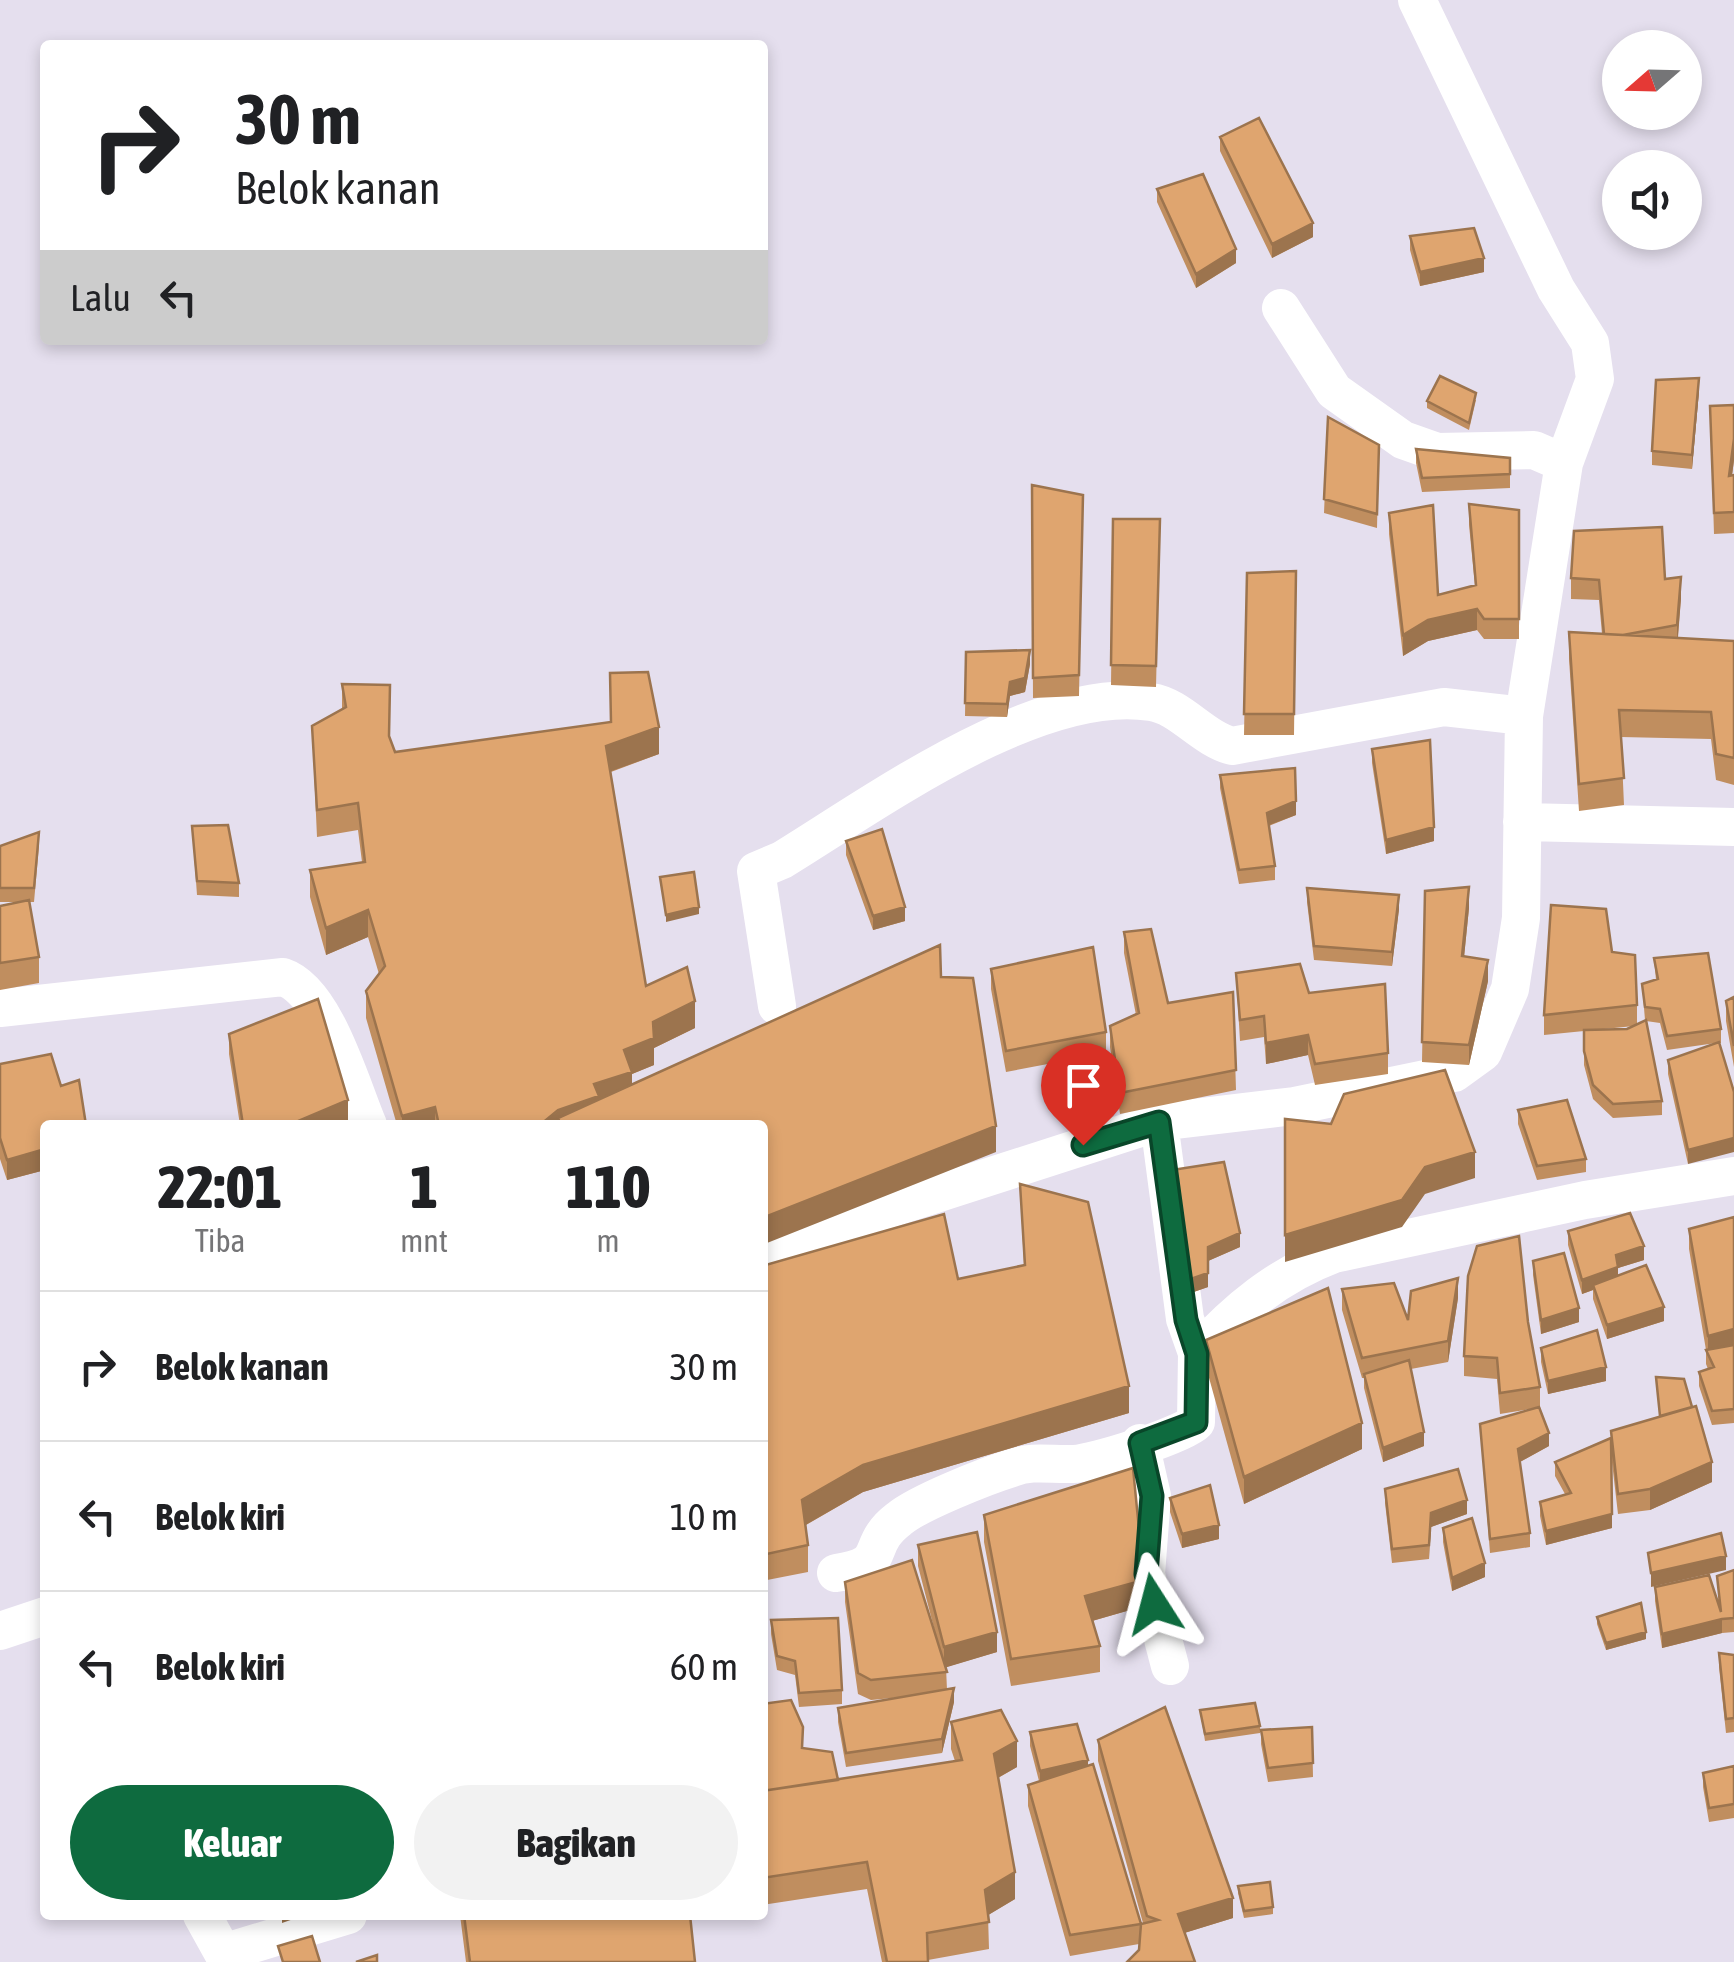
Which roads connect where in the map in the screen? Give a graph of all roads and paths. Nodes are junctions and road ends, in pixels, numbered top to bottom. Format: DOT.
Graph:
graph roads {
  1 [pos="1417,0"];
  2 [pos="1281,308"];
  3 [pos="1564,463"];
  4 [pos="1524,716"];
  5 [pos="1522,822"];
  6 [pos="1734,828"];
  7 [pos="777,1006"];
  8 [pos="0,1008"];
  9 [pos="366,1120"];
  10 [pos="1159,1122"];
  11 [pos="1734,1176"];
  12 [pos="768,1248"];
  13 [pos="1197,1354"];
  14 [pos="1140,1443"];
  15 [pos="836,1573"];
  16 [pos="40,1618"];
  17 [pos="0,1631"];
  18 [pos="1170,1666"];
  19 [pos="205,1920"];
  20 [pos="333,1920"];
  21 [pos="226,1957"];
  1 -- 3 [label="street"];
  2 -- 3 [label="street"];
  3 -- 4 [label="street"];
  4 -- 5 [label="street"];
  4 -- 7 [label="street"];
  5 -- 6 [label="street"];
  5 -- 10 [label="street"];
  8 -- 9 [label="street"];
  10 -- 12 [label="street"];
  10 -- 13 [label="street"];
  11 -- 13 [label="street"];
  13 -- 14 [label="street"];
  14 -- 15 [label="street"];
  14 -- 18 [label="street"];
  16 -- 17 [label="street"];
  19 -- 21 [label="street"];
  20 -- 21 [label="street"];
}
